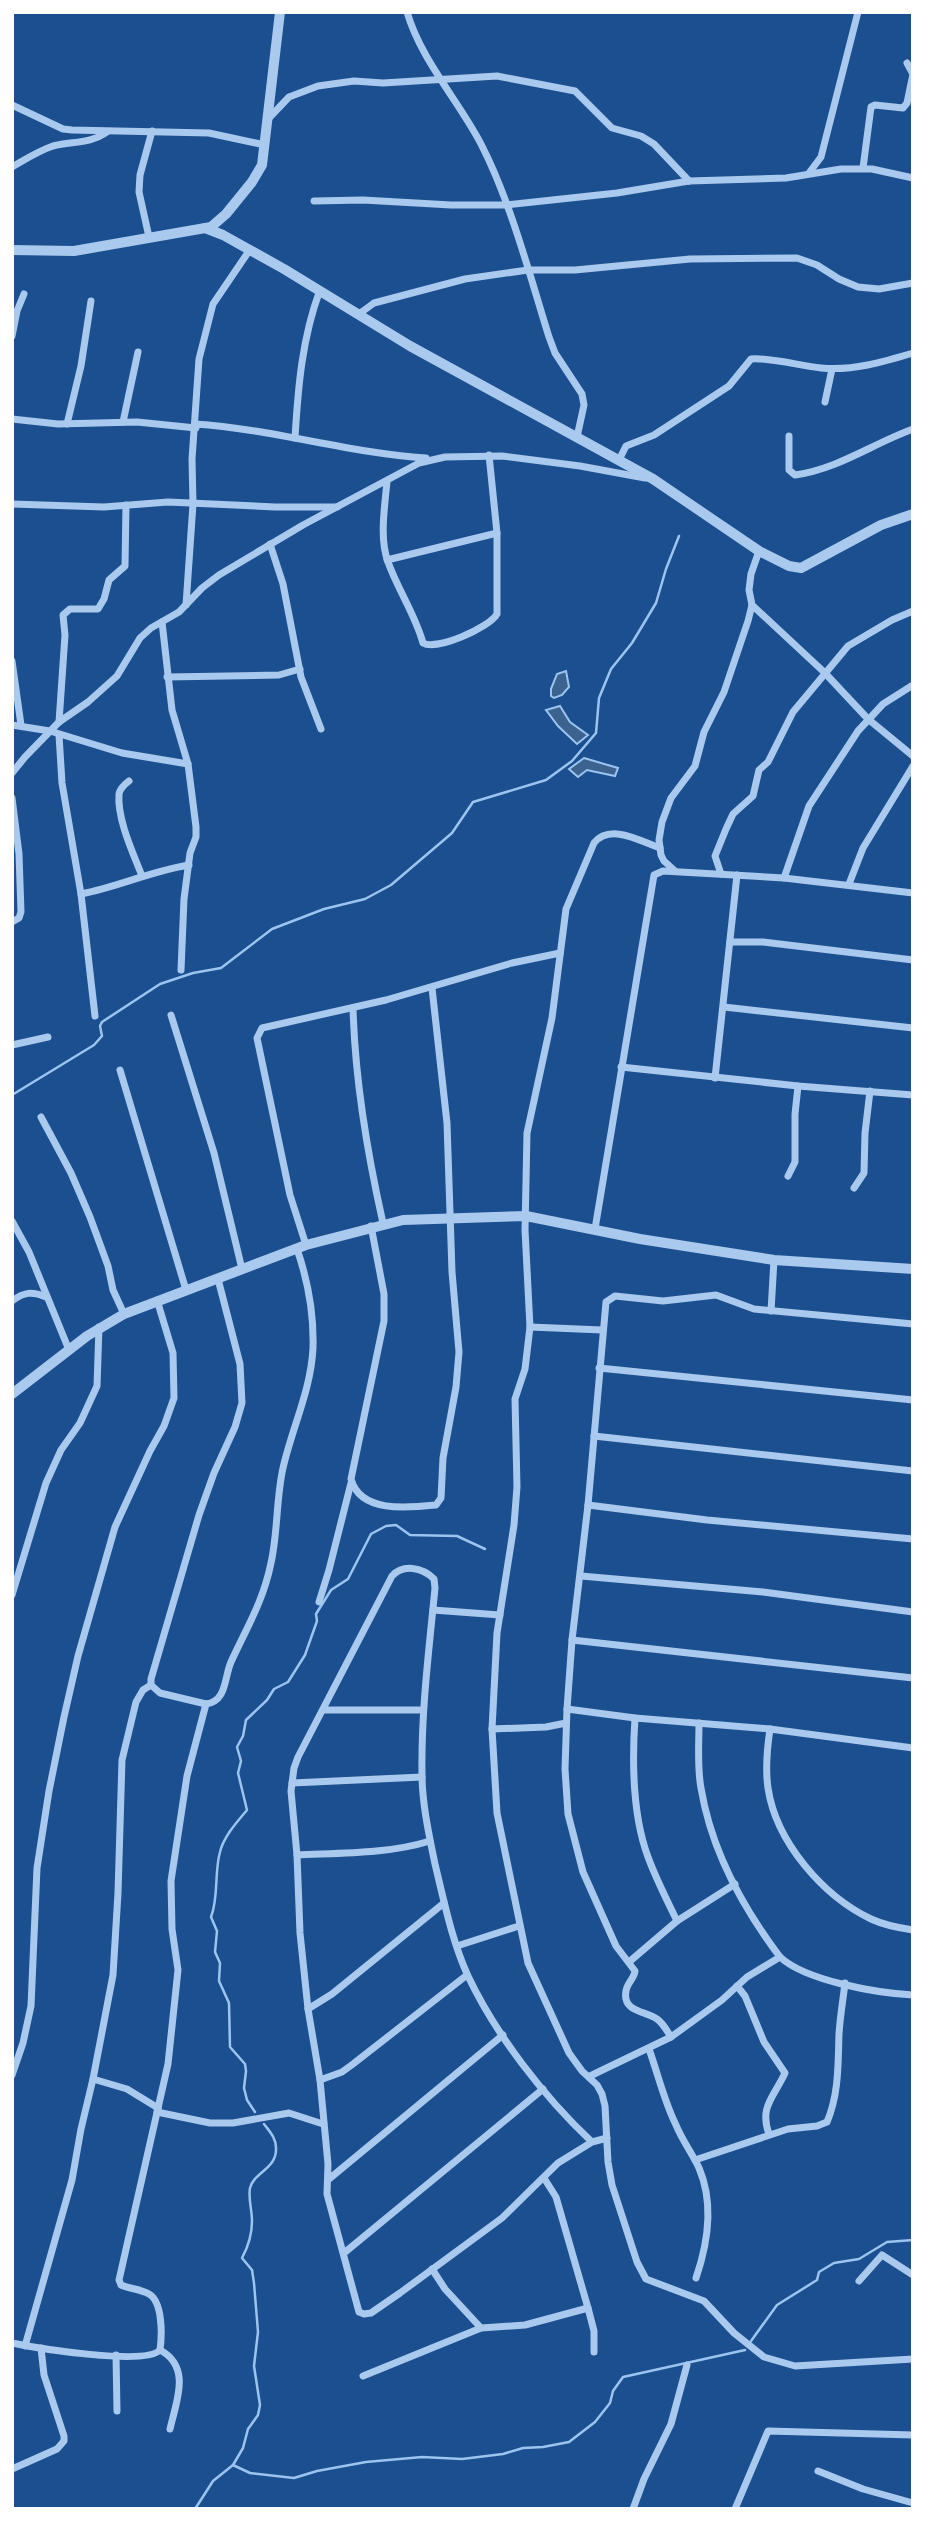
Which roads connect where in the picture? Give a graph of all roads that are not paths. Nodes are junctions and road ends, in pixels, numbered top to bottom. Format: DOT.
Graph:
graph roads {
  1 [pos="281,12"];
  2 [pos="407,12"];
  3 [pos="858,12"];
  4 [pos="907,63"];
  5 [pos="913,74"];
  6 [pos="442,79"];
  7 [pos="16,107"];
  8 [pos="12,116"];
  9 [pos="267,121"];
  10 [pos="152,131"];
  11 [pos="108,132"];
  12 [pos="265,145"];
  13 [pos="12,167"];
  14 [pos="863,168"];
  15 [pos="808,174"];
  16 [pos="913,178"];
  17 [pos="689,181"];
  18 [pos="314,201"];
  19 [pos="505,205"];
  20 [pos="205,228"];
  21 [pos="149,237"];
  22 [pos="12,250"];
  23 [pos="249,251"];
  24 [pos="528,270"];
  25 [pos="913,283"];
  26 [pos="320,290"];
  27 [pos="24,294"];
  28 [pos="91,301"];
  29 [pos="359,314"];
  30 [pos="12,336"];
  31 [pos="138,352"];
  32 [pos="913,353"];
  33 [pos="832,369"];
  34 [pos="825,402"];
  35 [pos="12,419"];
  36 [pos="123,422"];
  37 [pos="67,424"];
  38 [pos="195,426"];
  39 [pos="913,429"];
  40 [pos="789,436"];
  41 [pos="577,437"];
  42 [pos="295,438"];
  43 [pos="489,455"];
  44 [pos="431,459"];
  45 [pos="619,460"];
  46 [pos="653,479"];
  47 [pos="387,481"];
  48 [pos="12,504"];
  49 [pos="194,504"];
  50 [pos="126,505"];
  51 [pos="338,507"];
  52 [pos="913,514"];
  53 [pos="497,533"];
  54 [pos="270,544"];
  55 [pos="759,551"];
  56 [pos="387,560"];
  57 [pos="186,605"];
  58 [pos="751,605"];
  59 [pos="913,611"];
  60 [pos="162,622"];
  61 [pos="12,661"];
  62 [pos="300,669"];
  63 [pos="824,672"];
  64 [pos="167,677"];
  65 [pos="913,685"];
  66 [pos="867,719"];
  67 [pos="59,722"];
  68 [pos="12,725"];
  69 [pos="21,725"];
  70 [pos="321,729"];
  71 [pos="50,731"];
  72 [pos="59,735"];
  73 [pos="913,756"];
  74 [pos="188,764"];
  75 [pos="913,766"];
  76 [pos="12,773"];
  77 [pos="129,781"];
  78 [pos="12,798"];
  79 [pos="660,848"];
  80 [pos="189,864"];
  81 [pos="677,872"];
  82 [pos="720,874"];
  83 [pos="737,875"];
  84 [pos="142,876"];
  85 [pos="783,878"];
  86 [pos="849,884"];
  87 [pos="913,893"];
  88 [pos="81,894"];
  89 [pos="12,922"];
  90 [pos="730,942"];
  91 [pos="560,953"];
  92 [pos="913,960"];
  93 [pos="181,970"];
  94 [pos="432,988"];
  95 [pos="724,1007"];
  96 [pos="353,1008"];
  97 [pos="171,1014"];
  98 [pos="95,1016"];
  99 [pos="913,1028"];
  100 [pos="48,1037"];
  101 [pos="12,1045"];
  102 [pos="621,1067"];
  103 [pos="120,1070"];
  104 [pos="715,1077"];
  105 [pos="798,1086"];
  106 [pos="870,1091"];
  107 [pos="913,1095"];
  108 [pos="41,1117"];
  109 [pos="788,1176"];
  110 [pos="854,1188"];
  111 [pos="526,1216"];
  112 [pos="452,1218"];
  113 [pos="12,1221"];
  114 [pos="383,1223"];
  115 [pos="371,1226"];
  116 [pos="595,1229"];
  117 [pos="302,1247"];
  118 [pos="774,1260"];
  119 [pos="242,1269"];
  120 [pos="913,1269"];
  121 [pos="218,1279"];
  122 [pos="186,1290"];
  123 [pos="46,1297"];
  124 [pos="157,1300"];
  125 [pos="12,1301"];
  126 [pos="771,1311"];
  127 [pos="124,1314"];
  128 [pos="913,1324"];
  129 [pos="530,1327"];
  130 [pos="99,1328"];
  131 [pos="602,1330"];
  132 [pos="69,1350"];
  133 [pos="600,1368"];
  134 [pos="12,1394"];
  135 [pos="913,1400"];
  136 [pos="594,1436"];
  137 [pos="913,1471"];
  138 [pos="351,1479"];
  139 [pos="589,1505"];
  140 [pos="913,1539"];
  141 [pos="580,1576"];
  142 [pos="12,1595"];
  143 [pos="319,1602"];
  144 [pos="433,1610"];
  145 [pos="913,1612"];
  146 [pos="499,1615"];
  147 [pos="572,1640"];
  148 [pos="913,1678"];
  149 [pos="151,1685"];
  150 [pos="206,1704"];
  151 [pos="567,1709"];
  152 [pos="323,1710"];
  153 [pos="423,1710"];
  154 [pos="635,1718"];
  155 [pos="566,1723"];
  156 [pos="699,1723"];
  157 [pos="492,1729"];
  158 [pos="770,1729"];
  159 [pos="913,1748"];
  160 [pos="422,1777"];
  161 [pos="292,1783"];
  162 [pos="430,1841"];
  163 [pos="297,1855"];
  164 [pos="735,1884"];
  165 [pos="444,1903"];
  166 [pos="677,1921"];
  167 [pos="519,1926"];
  168 [pos="913,1930"];
  169 [pos="457,1946"];
  170 [pos="780,1957"];
  171 [pos="629,1962"];
  172 [pos="467,1975"];
  173 [pos="845,1983"];
  174 [pos="737,1986"];
  175 [pos="913,1995"];
  176 [pos="308,2009"];
  177 [pos="503,2035"];
  178 [pos="671,2037"];
  179 [pos="649,2049"];
  180 [pos="12,2075"];
  181 [pos="590,2076"];
  182 [pos="93,2078"];
  183 [pos="320,2080"];
  184 [pos="544,2090"];
  185 [pos="158,2110"];
  186 [pos="323,2124"];
  187 [pos="769,2134"];
  188 [pos="607,2138"];
  189 [pos="592,2142"];
  190 [pos="695,2160"];
  191 [pos="544,2178"];
  192 [pos="329,2179"];
  193 [pos="344,2253"];
  194 [pos="432,2269"];
  195 [pos="913,2275"];
  196 [pos="696,2278"];
  197 [pos="859,2281"];
  198 [pos="588,2308"];
  199 [pos="481,2329"];
  200 [pos="12,2343"];
  201 [pos="25,2346"];
  202 [pos="41,2348"];
  203 [pos="160,2350"];
  204 [pos="594,2352"];
  205 [pos="116,2355"];
  206 [pos="913,2359"];
  207 [pos="687,2365"];
  208 [pos="363,2376"];
  209 [pos="117,2412"];
  210 [pos="170,2429"];
  211 [pos="913,2435"];
  212 [pos="12,2469"];
  213 [pos="818,2471"];
  214 [pos="913,2503"];
  215 [pos="633,2509"];
  216 [pos="735,2509"];
  1 -- 9 [label="street"];
  2 -- 6 [label="street"];
  3 -- 15 [label="street"];
  4 -- 5 [label="street"];
  5 -- 14 [label="street"];
  6 -- 9 [label="street"];
  6 -- 17 [label="street"];
  6 -- 19 [label="street"];
  7 -- 8 [label="street"];
  7 -- 11 [label="street"];
  9 -- 12 [label="street"];
  10 -- 11 [label="street"];
  10 -- 12 [label="street"];
  10 -- 21 [label="street"];
  11 -- 13 [label="street"];
  12 -- 20 [label="street"];
  14 -- 15 [label="street"];
  14 -- 16 [label="street"];
  15 -- 17 [label="street"];
  17 -- 19 [label="street"];
  18 -- 19 [label="street"];
  19 -- 24 [label="street"];
  20 -- 21 [label="street"];
  20 -- 23 [label="street"];
  21 -- 22 [label="street"];
  23 -- 26 [label="street"];
  23 -- 38 [label="street"];
  24 -- 25 [label="street"];
  24 -- 29 [label="street"];
  24 -- 41 [label="street"];
  26 -- 29 [label="street"];
  26 -- 42 [label="street"];
  27 -- 30 [label="street"];
  28 -- 37 [label="street"];
  29 -- 41 [label="street"];
  31 -- 36 [label="street"];
  32 -- 33 [label="street"];
  33 -- 34 [label="street"];
  33 -- 45 [label="street"];
  35 -- 37 [label="street"];
  36 -- 37 [label="street"];
  36 -- 38 [label="street"];
  38 -- 42 [label="street"];
  38 -- 49 [label="street"];
  39 -- 40 [label="street"];
  41 -- 45 [label="street"];
  42 -- 44 [label="street"];
  43 -- 44 [label="street"];
  43 -- 46 [label="street"];
  43 -- 53 [label="street"];
  44 -- 47 [label="street"];
  45 -- 46 [label="street"];
  46 -- 55 [label="street"];
  47 -- 51 [label="street"];
  47 -- 56 [label="street"];
  48 -- 50 [label="street"];
  49 -- 50 [label="street"];
  49 -- 51 [label="street"];
  49 -- 57 [label="street"];
  50 -- 67 [label="street"];
  51 -- 54 [label="street"];
  52 -- 55 [label="street"];
  53 -- 56 [label="street"];
  53 -- 56 [label="street"];
  54 -- 57 [label="street"];
  54 -- 62 [label="street"];
  55 -- 58 [label="street"];
  57 -- 60 [label="street"];
  58 -- 63 [label="street"];
  58 -- 79 [label="street"];
  59 -- 63 [label="street"];
  60 -- 64 [label="street"];
  60 -- 67 [label="street"];
  61 -- 69 [label="street"];
  62 -- 64 [label="street"];
  62 -- 70 [label="street"];
  63 -- 66 [label="street"];
  63 -- 82 [label="street"];
  64 -- 74 [label="street"];
  65 -- 66 [label="street"];
  66 -- 73 [label="street"];
  66 -- 85 [label="street"];
  67 -- 71 [label="street"];
  68 -- 69 [label="street"];
  69 -- 71 [label="street"];
  71 -- 72 [label="street"];
  71 -- 76 [label="street"];
  72 -- 74 [label="street"];
  72 -- 88 [label="street"];
  74 -- 80 [label="street"];
  75 -- 86 [label="street"];
  77 -- 84 [label="street"];
  78 -- 89 [label="street"];
  79 -- 81 [label="street"];
  79 -- 91 [label="street"];
  80 -- 84 [label="street"];
  80 -- 93 [label="street"];
  81 -- 82 [label="street"];
  81 -- 102 [label="street"];
  82 -- 83 [label="street"];
  83 -- 85 [label="street"];
  83 -- 90 [label="street"];
  84 -- 88 [label="street"];
  85 -- 86 [label="street"];
  86 -- 87 [label="street"];
  88 -- 98 [label="street"];
  90 -- 92 [label="street"];
  90 -- 95 [label="street"];
  91 -- 94 [label="street"];
  91 -- 111 [label="street"];
  94 -- 96 [label="street"];
  94 -- 112 [label="street"];
  95 -- 99 [label="street"];
  95 -- 104 [label="street"];
  96 -- 114 [label="street"];
  96 -- 117 [label="street"];
  97 -- 119 [label="street"];
  100 -- 101 [label="street"];
  102 -- 104 [label="street"];
  102 -- 116 [label="street"];
  103 -- 122 [label="street"];
  104 -- 105 [label="street"];
  105 -- 106 [label="street"];
  105 -- 109 [label="street"];
  106 -- 107 [label="street"];
  106 -- 110 [label="street"];
  108 -- 127 [label="street"];
  111 -- 112 [label="street"];
  111 -- 116 [label="street"];
  111 -- 129 [label="street"];
  112 -- 114 [label="street"];
  112 -- 138 [label="street"];
  113 -- 123 [label="street"];
  114 -- 115 [label="street"];
  115 -- 117 [label="street"];
  115 -- 138 [label="street"];
  116 -- 118 [label="street"];
  117 -- 119 [label="street"];
  117 -- 150 [label="street"];
  118 -- 120 [label="street"];
  118 -- 126 [label="street"];
  119 -- 121 [label="street"];
  121 -- 122 [label="street"];
  121 -- 149 [label="street"];
  122 -- 124 [label="street"];
  123 -- 125 [label="street"];
  123 -- 132 [label="street"];
  124 -- 127 [label="street"];
  124 -- 180 [label="street"];
  126 -- 128 [label="street"];
  126 -- 131 [label="street"];
  127 -- 130 [label="street"];
  129 -- 131 [label="street"];
  129 -- 146 [label="street"];
  130 -- 132 [label="street"];
  130 -- 142 [label="street"];
  131 -- 133 [label="street"];
  132 -- 134 [label="street"];
  133 -- 135 [label="street"];
  133 -- 136 [label="street"];
  136 -- 137 [label="street"];
  136 -- 139 [label="street"];
  138 -- 143 [label="street"];
  139 -- 140 [label="street"];
  139 -- 141 [label="street"];
  141 -- 145 [label="street"];
  141 -- 147 [label="street"];
  144 -- 146 [label="street"];
  144 -- 152 [label="street"];
  144 -- 153 [label="street"];
  146 -- 157 [label="street"];
  147 -- 148 [label="street"];
  147 -- 151 [label="street"];
  149 -- 150 [label="street"];
  149 -- 182 [label="street"];
  150 -- 185 [label="street"];
  151 -- 154 [label="street"];
  151 -- 155 [label="street"];
  152 -- 153 [label="street"];
  152 -- 161 [label="street"];
  153 -- 160 [label="street"];
  154 -- 156 [label="street"];
  154 -- 166 [label="street"];
  155 -- 157 [label="street"];
  155 -- 171 [label="street"];
  156 -- 158 [label="street"];
  156 -- 164 [label="street"];
  157 -- 167 [label="street"];
  158 -- 159 [label="street"];
  158 -- 168 [label="street"];
  160 -- 161 [label="street"];
  160 -- 162 [label="street"];
  161 -- 163 [label="street"];
  162 -- 163 [label="street"];
  162 -- 165 [label="street"];
  163 -- 176 [label="street"];
  164 -- 166 [label="street"];
  164 -- 170 [label="street"];
  165 -- 169 [label="street"];
  165 -- 176 [label="street"];
  166 -- 171 [label="street"];
  167 -- 169 [label="street"];
  167 -- 181 [label="street"];
  169 -- 172 [label="street"];
  170 -- 173 [label="street"];
  170 -- 174 [label="street"];
  171 -- 178 [label="street"];
  172 -- 177 [label="street"];
  172 -- 183 [label="street"];
  173 -- 175 [label="street"];
  173 -- 187 [label="street"];
  174 -- 178 [label="street"];
  174 -- 187 [label="street"];
  176 -- 183 [label="street"];
  177 -- 184 [label="street"];
  177 -- 192 [label="street"];
  178 -- 179 [label="street"];
  179 -- 181 [label="street"];
  179 -- 190 [label="street"];
  181 -- 188 [label="street"];
  182 -- 185 [label="street"];
  182 -- 201 [label="street"];
  183 -- 186 [label="street"];
  184 -- 189 [label="street"];
  184 -- 193 [label="street"];
  185 -- 186 [label="street"];
  185 -- 203 [label="street"];
  186 -- 192 [label="street"];
  187 -- 190 [label="street"];
  188 -- 189 [label="street"];
  188 -- 206 [label="street"];
  189 -- 191 [label="street"];
  190 -- 196 [label="street"];
  191 -- 194 [label="street"];
  191 -- 198 [label="street"];
  192 -- 193 [label="street"];
  193 -- 194 [label="street"];
  194 -- 199 [label="street"];
  195 -- 197 [label="street"];
  198 -- 199 [label="street"];
  198 -- 204 [label="street"];
  199 -- 208 [label="street"];
  200 -- 201 [label="street"];
  201 -- 202 [label="street"];
  202 -- 205 [label="street"];
  202 -- 212 [label="street"];
  203 -- 205 [label="street"];
  203 -- 210 [label="street"];
  205 -- 209 [label="street"];
  207 -- 215 [label="street"];
  211 -- 216 [label="street"];
  213 -- 214 [label="street"];
}
